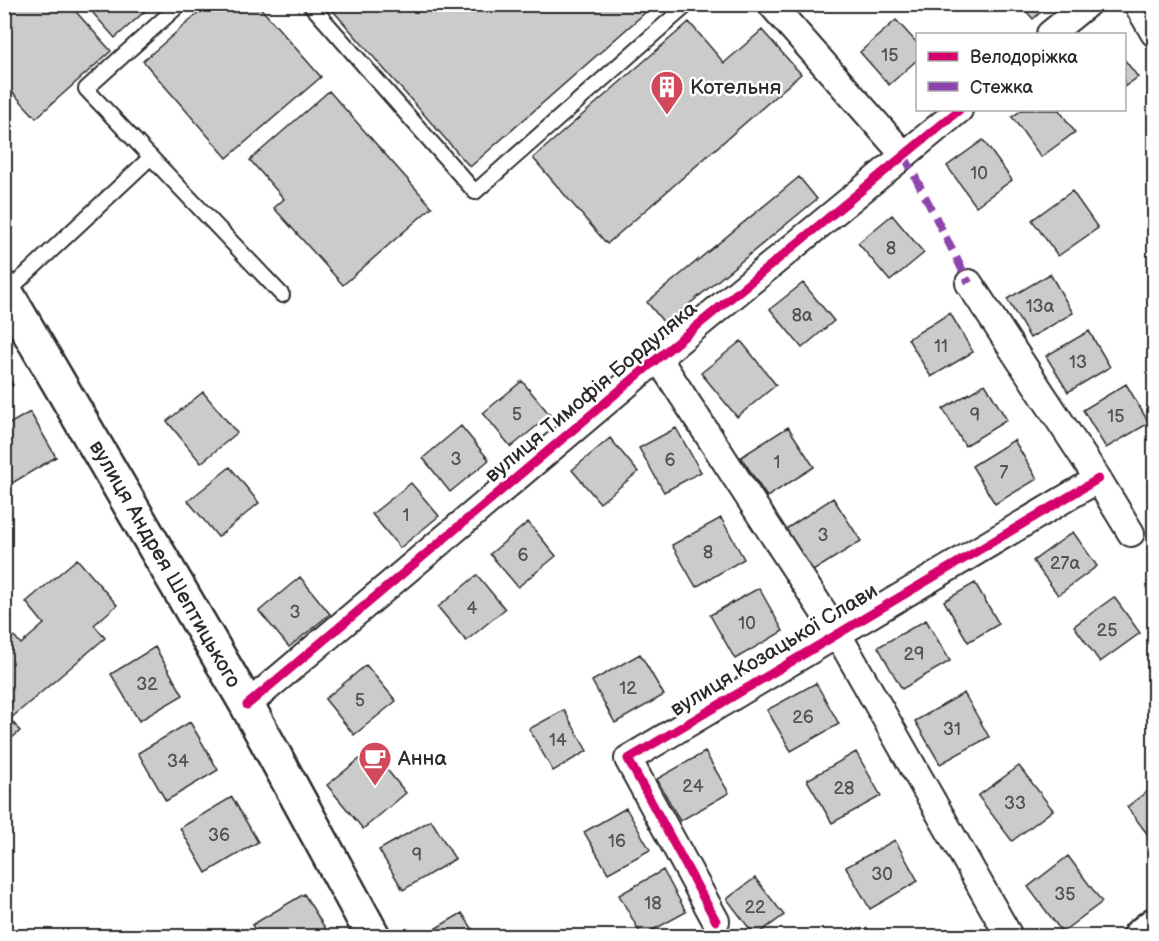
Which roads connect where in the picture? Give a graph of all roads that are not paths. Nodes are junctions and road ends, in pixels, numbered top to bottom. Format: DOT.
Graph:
graph roads {
  1 [pos="180,4"];
  2 [pos="310,4"];
  3 [pos="687,4"];
  4 [pos="771,4"];
  5 [pos="1087,4"];
  6 [pos="1137,4"];
  7 [pos="1051,33"];
  8 [pos="1155,33"];
  9 [pos="958,111"];
  10 [pos="904,155"];
  11 [pos="151,157"];
  12 [pos="969,283"];
  13 [pos="5,292"];
  14 [pos="282,295"];
  15 [pos="658,358"];
  16 [pos="1098,479"];
  17 [pos="1131,533"];
  18 [pos="837,633"];
  19 [pos="247,705"];
  20 [pos="716,921"];
  21 [pos="1155,925"];
  22 [pos="373,936"];
  23 [pos="1009,936"];
  24 [pos="1140,936"];
  1 -- 11 [label="lane"];
  2 -- 3 [label="lane"];
  4 -- 10 [label="street"];
  5 -- 7 [label="street"];
  6 -- 8 [label="street"];
  9 -- 10 [label="street, вулиця Тимофія Бордуляка"];
  10 -- 15 [label="street, вулиця Тимофія Бордуляка"];
  11 -- 13 [label="lane"];
  11 -- 14 [label="lane"];
  12 -- 16 [label="street"];
  13 -- 19 [label="main road, вулиця Андрея Шептицького"];
  15 -- 18 [label="street, вулиця Козацької Слави"];
  15 -- 19 [label="street, вулиця Тимофія Бордуляка"];
  16 -- 17 [label="street"];
  16 -- 18 [label="street, вулиця Козацької Слави"];
  18 -- 20 [label="street, вулиця Козацької Слави"];
  18 -- 23 [label="street, вулиця Козацької Слави"];
  19 -- 22 [label="main road, вулиця Андрея Шептицького"];
  21 -- 24 [label="main road"];
}
